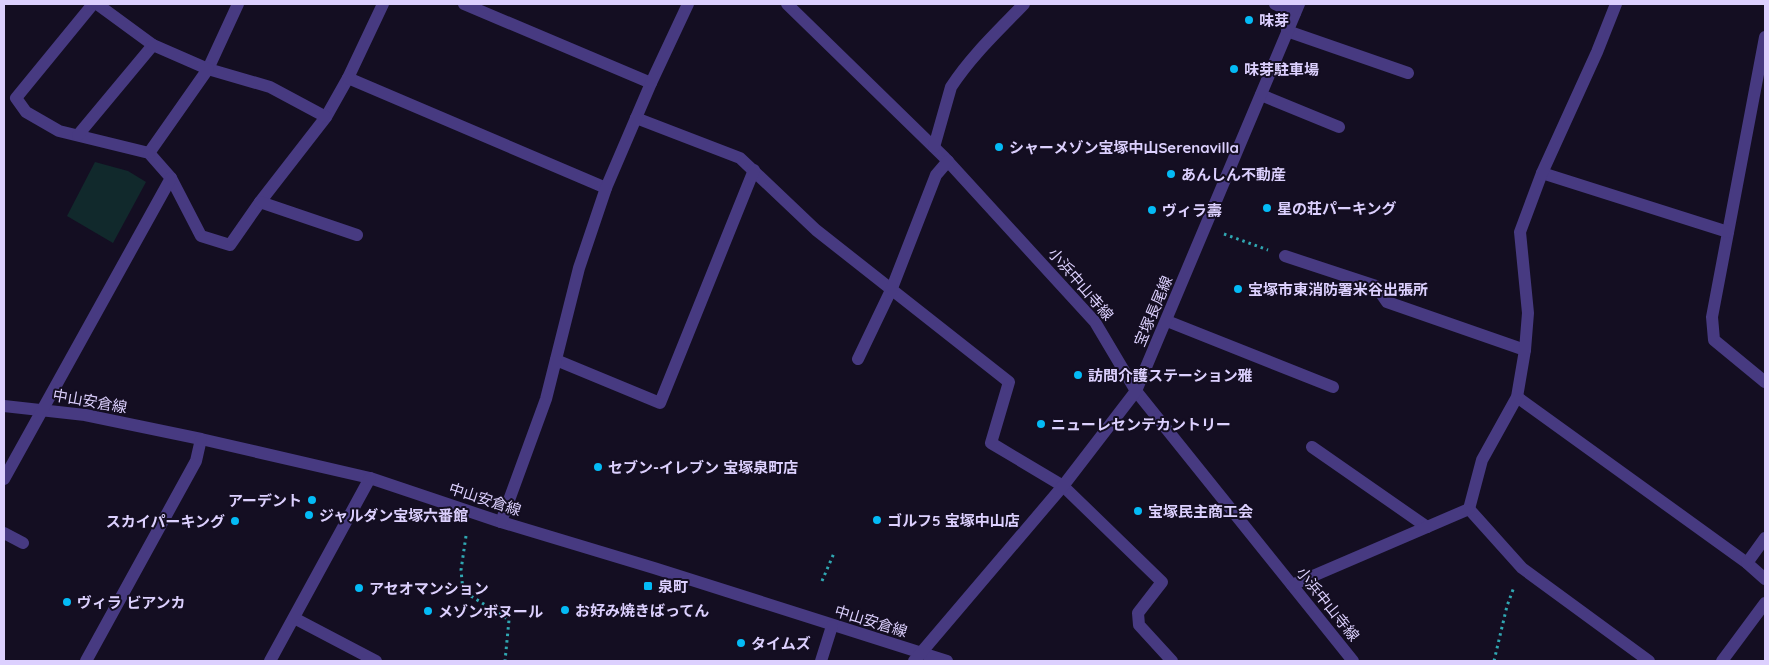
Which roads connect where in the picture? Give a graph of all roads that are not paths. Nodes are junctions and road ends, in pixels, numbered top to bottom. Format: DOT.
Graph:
graph roads {
  1 [pos="95,4"];
  2 [pos="238,4"];
  3 [pos="384,4"];
  4 [pos="464,4"];
  5 [pos="688,4"];
  6 [pos="787,4"];
  7 [pos="1024,4"];
  8 [pos="1275,4"];
  9 [pos="1616,4"];
  10 [pos="1297,8"];
  11 [pos="494,9"];
  12 [pos="1287,30"];
  13 [pos="1765,37"];
  14 [pos="153,44"];
  15 [pos="208,69"];
  16 [pos="1408,73"];
  17 [pos="348,78"];
  18 [pos="651,83"];
  19 [pos="1260,95"];
  20 [pos="326,117"];
  21 [pos="636,118"];
  22 [pos="1338,126"];
  23 [pos="78,135"];
  24 [pos="934,147"];
  25 [pos="150,153"];
  26 [pos="948,161"];
  27 [pos="754,170"];
  28 [pos="1542,173"];
  29 [pos="171,178"];
  30 [pos="606,188"];
  31 [pos="260,202"];
  32 [pos="1728,232"];
  33 [pos="357,235"];
  34 [pos="1285,256"];
  35 [pos="892,288"];
  36 [pos="1167,320"];
  37 [pos="1525,350"];
  38 [pos="858,359"];
  39 [pos="556,360"];
  40 [pos="1765,382"];
  41 [pos="1333,387"];
  42 [pos="1136,392"];
  43 [pos="1517,398"];
  44 [pos="4,406"];
  45 [pos="43,410"];
  46 [pos="201,439"];
  47 [pos="1312,447"];
  48 [pos="370,478"];
  49 [pos="4,479"];
  50 [pos="1063,486"];
  51 [pos="1469,509"];
  52 [pos="501,522"];
  53 [pos="1427,528"];
  54 [pos="4,533"];
  55 [pos="1765,538"];
  56 [pos="24,543"];
  57 [pos="1747,563"];
  58 [pos="1765,579"];
  59 [pos="1292,585"];
  60 [pos="1765,603"];
  61 [pos="294,618"];
  62 [pos="832,626"];
  63 [pos="917,657"];
  64 [pos="86,661"];
  65 [pos="270,661"];
  66 [pos="376,661"];
  67 [pos="821,661"];
  68 [pos="947,661"];
  69 [pos="1172,661"];
  70 [pos="1353,661"];
  71 [pos="1649,661"];
  72 [pos="1722,661"];
  1 -- 14 [label="street"];
  1 -- 23 [label="street"];
  2 -- 15 [label="street"];
  3 -- 17 [label="street"];
  4 -- 11 [label="street"];
  5 -- 18 [label="street"];
  6 -- 24 [label="street, 小浜中山寺線"];
  7 -- 24 [label="street"];
  8 -- 10 [label="street"];
  9 -- 28 [label="street"];
  10 -- 12 [label="street, 宝塚長尾線"];
  11 -- 18 [label="street"];
  12 -- 16 [label="street"];
  12 -- 19 [label="street, 宝塚長尾線"];
  13 -- 32 [label="street"];
  14 -- 15 [label="street"];
  14 -- 23 [label="street"];
  15 -- 20 [label="street"];
  15 -- 25 [label="street"];
  17 -- 20 [label="street"];
  17 -- 30 [label="street"];
  18 -- 21 [label="street"];
  19 -- 22 [label="street"];
  19 -- 36 [label="street, 宝塚長尾線"];
  20 -- 31 [label="street"];
  21 -- 27 [label="street"];
  21 -- 30 [label="street"];
  23 -- 25 [label="street"];
  24 -- 26 [label="street, 小浜中山寺線"];
  25 -- 29 [label="street"];
  26 -- 35 [label="street"];
  26 -- 42 [label="street, 小浜中山寺線"];
  27 -- 35 [label="street"];
  27 -- 39 [label="street"];
  28 -- 32 [label="street"];
  28 -- 37 [label="street"];
  29 -- 31 [label="street"];
  29 -- 45 [label="street"];
  30 -- 39 [label="street"];
  31 -- 33 [label="street"];
  32 -- 40 [label="street"];
  34 -- 37 [label="street"];
  35 -- 38 [label="street"];
  35 -- 50 [label="street"];
  36 -- 41 [label="street"];
  36 -- 42 [label="street, 宝塚長尾線"];
  37 -- 43 [label="street"];
  39 -- 52 [label="street"];
  42 -- 50 [label="street, 宝塚長尾線"];
  42 -- 59 [label="street, 小浜中山寺線"];
  43 -- 51 [label="street"];
  43 -- 57 [label="street"];
  44 -- 45 [label="street, 中山安倉線"];
  45 -- 46 [label="street, 中山安倉線"];
  45 -- 49 [label="street"];
  46 -- 48 [label="street, 中山安倉線"];
  46 -- 64 [label="street"];
  47 -- 53 [label="street"];
  48 -- 52 [label="street, 中山安倉線"];
  48 -- 61 [label="street"];
  50 -- 63 [label="street, 宝塚長尾線"];
  50 -- 69 [label="street"];
  51 -- 53 [label="street"];
  51 -- 71 [label="street"];
  52 -- 62 [label="street, 中山安倉線"];
  53 -- 59 [label="street"];
  54 -- 56 [label="street"];
  55 -- 57 [label="street"];
  57 -- 58 [label="street"];
  59 -- 70 [label="street, 小浜中山寺線"];
  60 -- 72 [label="street"];
  61 -- 65 [label="street"];
  61 -- 66 [label="street"];
  62 -- 63 [label="street, 中山安倉線"];
  62 -- 67 [label="street"];
  63 -- 68 [label="street, 中山安倉線"];
}
